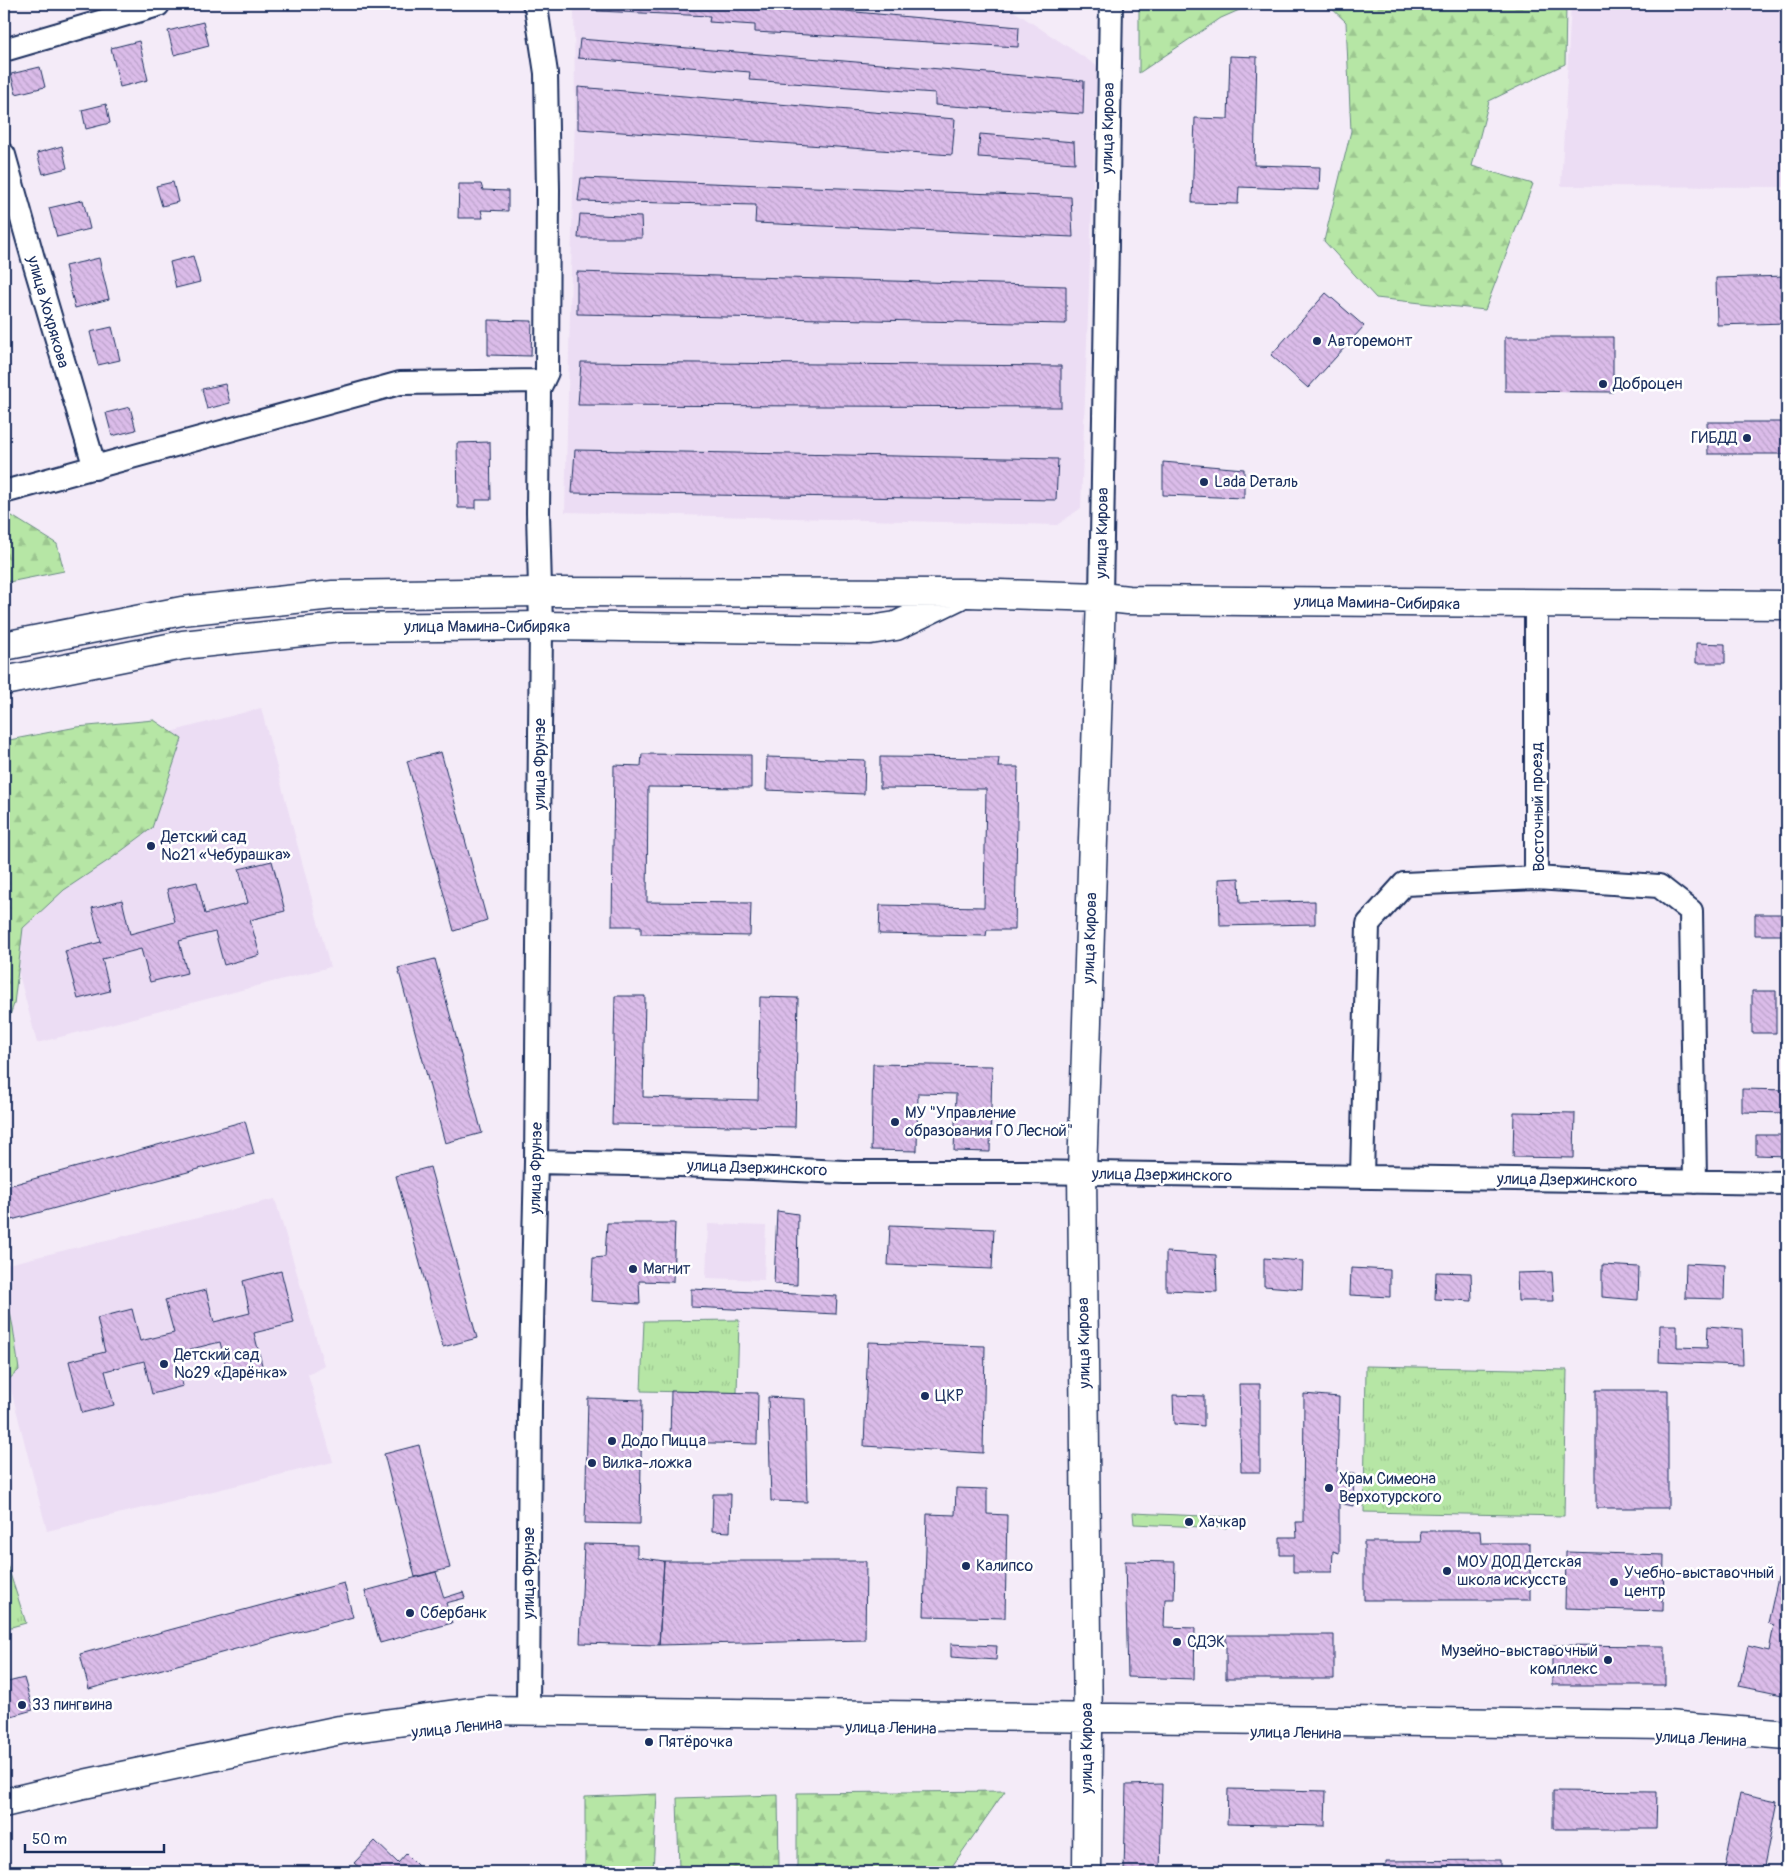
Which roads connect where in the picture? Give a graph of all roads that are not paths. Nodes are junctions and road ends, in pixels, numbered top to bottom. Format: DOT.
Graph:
graph roads {
  1 [pos="534,4"];
  2 [pos="1111,4"];
  3 [pos="158,5"];
  4 [pos="4,50"];
  5 [pos="4,155"];
  6 [pos="543,381"];
  7 [pos="95,468"];
  8 [pos="4,492"];
  9 [pos="540,592"];
  10 [pos="966,593"];
  11 [pos="1101,597"];
  12 [pos="1536,604"];
  13 [pos="1787,605"];
  14 [pos="541,626"];
  15 [pos="4,646"];
  16 [pos="4,681"];
  17 [pos="1536,878"];
  18 [pos="536,1162"];
  19 [pos="1082,1174"];
  20 [pos="1362,1177"];
  21 [pos="1695,1182"];
  22 [pos="1787,1183"];
  23 [pos="528,1717"];
  24 [pos="1088,1725"];
  25 [pos="1787,1735"];
  26 [pos="1787,1744"];
  27 [pos="4,1803"];
  28 [pos="4,1813"];
  29 [pos="1086,1872"];
  1 -- 6 [label="street, улица Фрунзе"];
  2 -- 11 [label="street, улица Кирова"];
  3 -- 4 [label="street"];
  5 -- 7 [label="street, улица Хохрякова"];
  6 -- 7 [label="street"];
  6 -- 9 [label="street, улица Фрунзе"];
  7 -- 8 [label="street"];
  9 -- 10 [label="main road, улица Мамина-Сибиряка"];
  9 -- 14 [label="street, улица Фрунзе"];
  9 -- 15 [label="main road, улица Мамина-Сибиряка"];
  10 -- 11 [label="main road, улица Мамина-Сибиряка"];
  10 -- 14 [label="main road, улица Мамина-Сибиряка"];
  11 -- 12 [label="main road, улица Мамина-Сибиряка"];
  11 -- 19 [label="main road, улица Кирова"];
  12 -- 13 [label="main road, улица Мамина-Сибиряка"];
  12 -- 17 [label="street, Восточный проезд"];
  14 -- 16 [label="main road, улица Мамина-Сибиряка"];
  14 -- 18 [label="street, улица Фрунзе"];
  17 -- 20 [label="street"];
  17 -- 21 [label="street, Восточный проезд"];
  18 -- 19 [label="street, улица Дзержинского"];
  18 -- 23 [label="street, улица Фрунзе"];
  19 -- 20 [label="street, улица Дзержинского"];
  19 -- 24 [label="main road, улица Кирова"];
  20 -- 21 [label="street, улица Дзержинского"];
  21 -- 22 [label="street, улица Дзержинского"];
  23 -- 24 [label="main road, улица Ленина"];
  23 -- 27 [label="main road"];
  23 -- 28 [label="main road, улица Ленина"];
  24 -- 25 [label="main road"];
  24 -- 26 [label="main road, улица Ленина"];
  24 -- 29 [label="main road, улица Кирова"];
}
